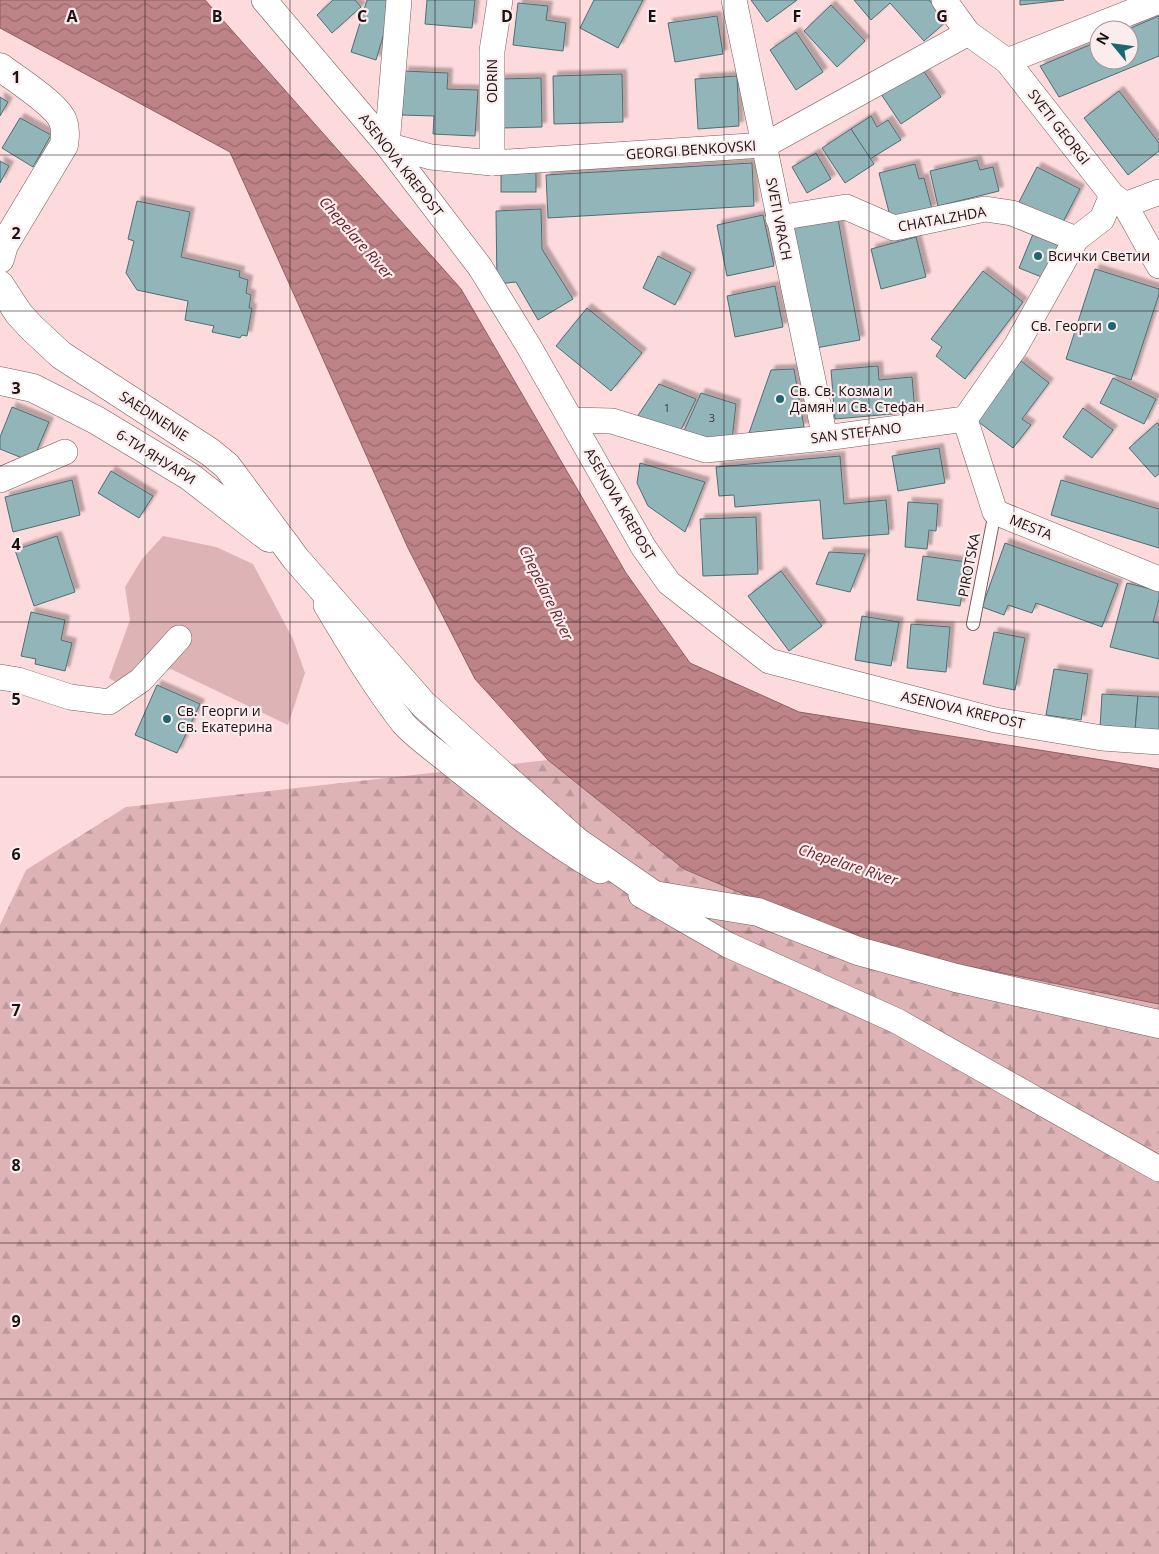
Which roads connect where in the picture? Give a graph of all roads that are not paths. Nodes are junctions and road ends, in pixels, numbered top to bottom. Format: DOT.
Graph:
graph roads {
  1 [pos="264,0"];
  2 [pos="399,0"];
  3 [pos="500,0"];
  4 [pos="734,0"];
  5 [pos="944,0"];
  6 [pos="1146,3"];
  7 [pos="968,33"];
  8 [pos="1007,61"];
  9 [pos="0,67"];
  10 [pos="387,145"];
  11 [pos="764,145"];
  12 [pos="492,163"];
  13 [pos="1159,192"];
  14 [pos="1119,200"];
  15 [pos="778,218"];
  16 [pos="1076,239"];
  17 [pos="0,259"];
  18 [pos="1159,266"];
  19 [pos="0,285"];
  20 [pos="0,381"];
  21 [pos="965,419"];
  22 [pos="572,420"];
  23 [pos="824,438"];
  24 [pos="65,452"];
  25 [pos="0,480"];
  26 [pos="995,512"];
  27 [pos="296,559"];
  28 [pos="1159,579"];
  29 [pos="973,624"];
  30 [pos="179,638"];
  31 [pos="0,677"];
  32 [pos="1159,742"];
  33 [pos="1159,1024"];
  34 [pos="1159,1169"];
  1 -- 10 [label="street, ASENOVA KREPOST"];
  2 -- 10 [label="street"];
  3 -- 12 [label="street, ODRIN"];
  4 -- 11 [label="street, SVETI VRACH"];
  5 -- 7 [label="street, SVETI GEORGI"];
  6 -- 8 [label="street"];
  7 -- 8 [label="street, SVETI GEORGI"];
  7 -- 11 [label="street, GEORGI BENKOVSKI"];
  8 -- 14 [label="street, SVETI GEORGI"];
  9 -- 17 [label="main road"];
  10 -- 12 [label="street, GEORGI BENKOVSKI"];
  10 -- 22 [label="street, ASENOVA KREPOST"];
  11 -- 12 [label="street, GEORGI BENKOVSKI"];
  11 -- 15 [label="street, SVETI VRACH"];
  13 -- 14 [label="street"];
  14 -- 16 [label="street"];
  14 -- 18 [label="street, SVETI GEORGI"];
  15 -- 16 [label="street, CHATALZHDA"];
  15 -- 23 [label="street, SVETI VRACH"];
  16 -- 21 [label="street"];
  19 -- 27 [label="main road, SAEDINENIE"];
  20 -- 27 [label="main road, 6-ТИ ЯНУАРИ"];
  21 -- 23 [label="street, SAN STEFANO"];
  21 -- 26 [label="street, MESTA"];
  22 -- 23 [label="street, SAN STEFANO"];
  22 -- 32 [label="street, ASENOVA KREPOST"];
  24 -- 25 [label="street"];
  26 -- 28 [label="street, MESTA"];
  26 -- 29 [label="lane, PIROTSKA"];
  27 -- 33 [label="main road"];
  27 -- 34 [label="street"];
  30 -- 31 [label="street"];
}
